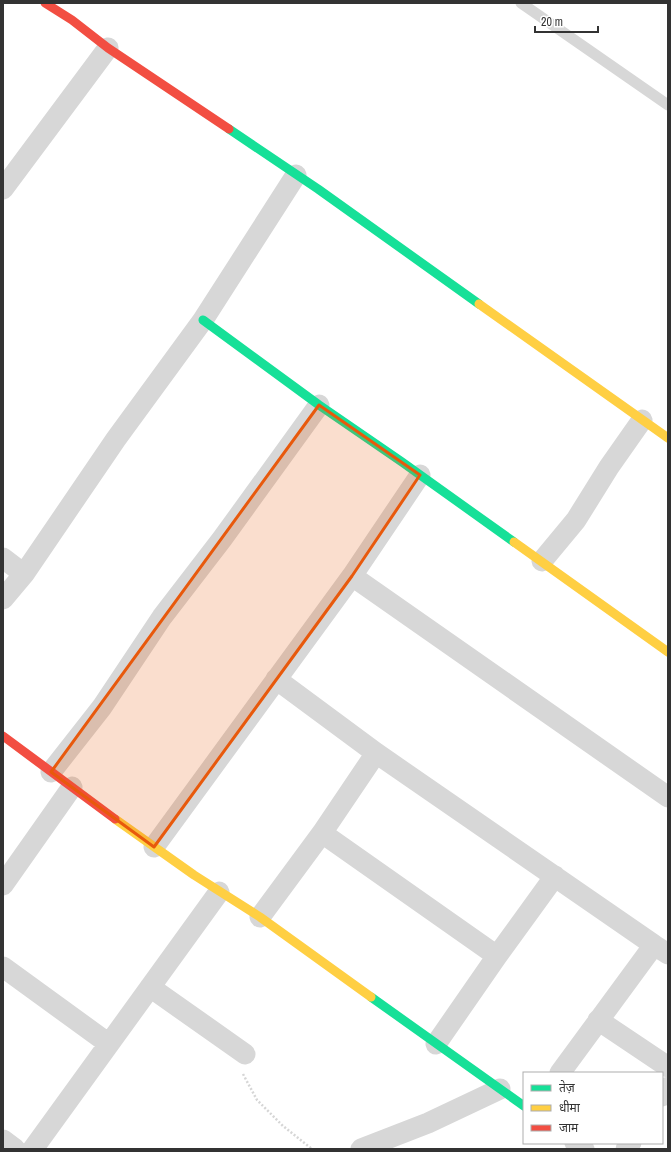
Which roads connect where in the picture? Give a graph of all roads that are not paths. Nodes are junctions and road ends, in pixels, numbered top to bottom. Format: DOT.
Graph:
graph roads {
  1 [pos="45,3"];
  2 [pos="521,3"];
  3 [pos="108,48"];
  4 [pos="668,105"];
  5 [pos="296,175"];
  6 [pos="3,189"];
  7 [pos="203,320"];
  8 [pos="319,405"];
  9 [pos="642,420"];
  10 [pos="668,438"];
  11 [pos="420,475"];
  12 [pos="3,558"];
  13 [pos="542,561"];
  14 [pos="24,574"];
  15 [pos="352,576"];
  16 [pos="3,599"];
  17 [pos="668,652"];
  18 [pos="276,678"];
  19 [pos="3,736"];
  20 [pos="376,753"];
  21 [pos="52,772"];
  22 [pos="72,787"];
  23 [pos="668,797"];
  24 [pos="322,833"];
  25 [pos="154,847"];
  26 [pos="555,876"];
  27 [pos="3,884"];
  28 [pos="219,892"];
  29 [pos="260,917"];
  30 [pos="661,950"];
  31 [pos="497,956"];
  32 [pos="3,967"];
  33 [pos="150,987"];
  34 [pos="598,1020"];
  35 [pos="109,1044"];
  36 [pos="436,1044"];
  37 [pos="245,1054"];
  38 [pos="668,1067"];
  39 [pos="561,1072"];
  40 [pos="500,1089"];
  41 [pos="523,1105"];
  42 [pos="3,1140"];
  43 [pos="15,1149"];
  44 [pos="33,1149"];
  45 [pos="361,1149"];
  1 -- 3 [label="street"];
  2 -- 4 [label="lane"];
  3 -- 5 [label="street"];
  3 -- 6 [label="street"];
  5 -- 7 [label="street"];
  5 -- 9 [label="street"];
  7 -- 8 [label="street"];
  7 -- 14 [label="street"];
  8 -- 11 [label="street"];
  8 -- 21 [label="street"];
  9 -- 10 [label="street"];
  9 -- 13 [label="street"];
  11 -- 13 [label="street"];
  11 -- 15 [label="street"];
  12 -- 14 [label="street"];
  13 -- 17 [label="street"];
  14 -- 16 [label="street"];
  15 -- 18 [label="street"];
  15 -- 23 [label="street"];
  18 -- 20 [label="street"];
  18 -- 25 [label="street"];
  19 -- 21 [label="street"];
  20 -- 24 [label="street"];
  20 -- 26 [label="street"];
  21 -- 22 [label="street"];
  22 -- 25 [label="street"];
  22 -- 27 [label="street"];
  24 -- 29 [label="street"];
  24 -- 31 [label="street"];
  25 -- 28 [label="street"];
  26 -- 30 [label="street"];
  26 -- 31 [label="street"];
  28 -- 29 [label="street"];
  28 -- 33 [label="street"];
  29 -- 36 [label="street"];
  30 -- 34 [label="street"];
  31 -- 36 [label="street"];
  32 -- 35 [label="street"];
  33 -- 35 [label="street"];
  33 -- 37 [label="street"];
  34 -- 38 [label="street"];
  34 -- 39 [label="street"];
  35 -- 44 [label="street"];
  36 -- 40 [label="street"];
  40 -- 41 [label="street"];
  40 -- 45 [label="street"];
  42 -- 43 [label="street"];
}
